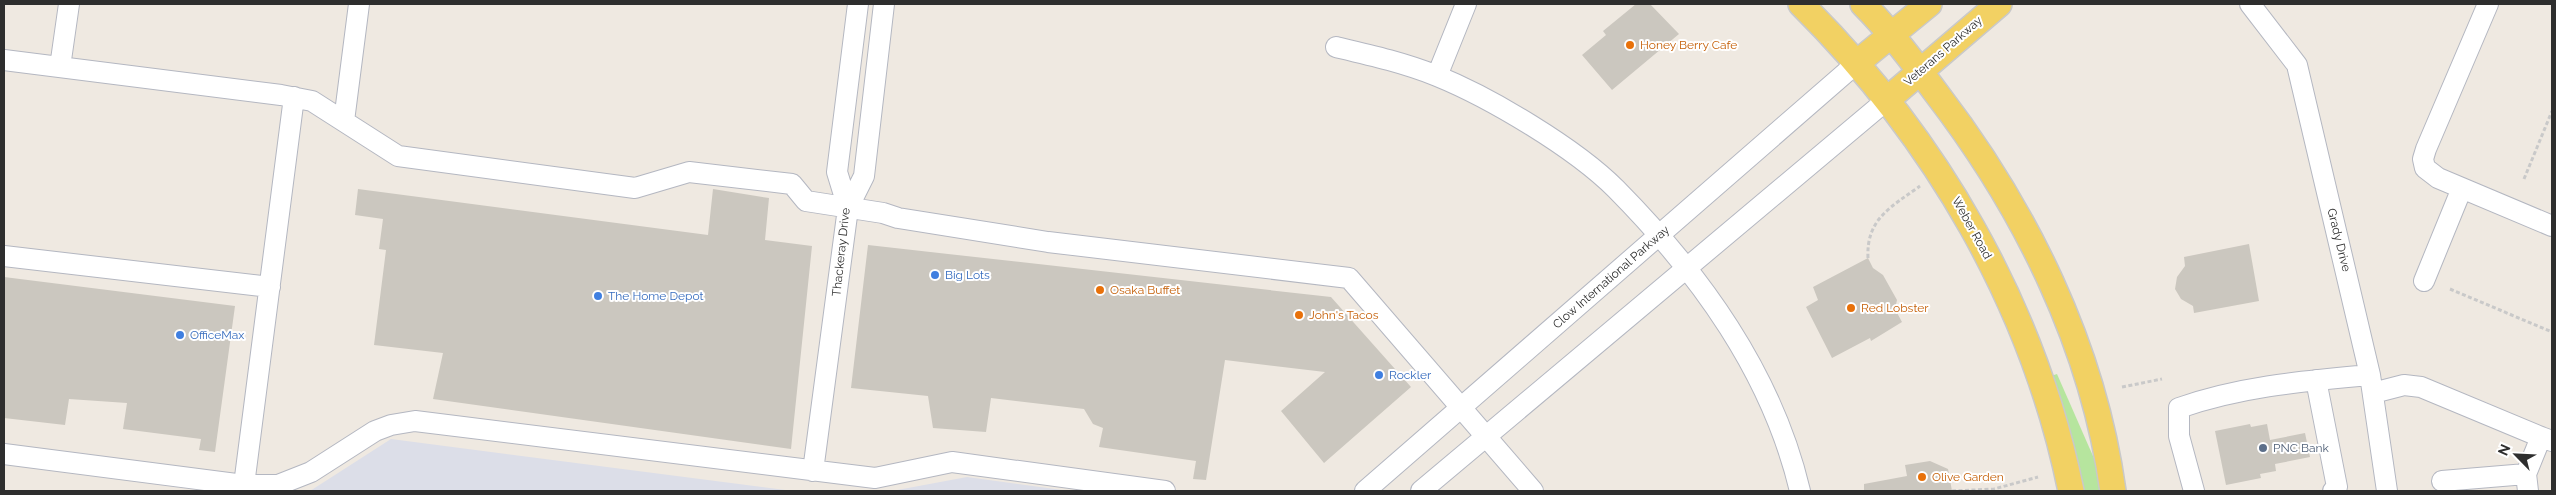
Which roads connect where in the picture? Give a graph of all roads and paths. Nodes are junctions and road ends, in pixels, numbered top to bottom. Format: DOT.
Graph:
graph roads {
  1 [pos="69,4"];
  2 [pos="359,4"];
  3 [pos="858,4"];
  4 [pos="884,4"];
  5 [pos="1466,4"];
  6 [pos="1801,4"];
  7 [pos="1863,4"];
  8 [pos="1928,4"];
  9 [pos="1999,4"];
  10 [pos="2250,4"];
  11 [pos="2488,4"];
  12 [pos="1891,36"];
  13 [pos="1336,46"];
  14 [pos="4,60"];
  15 [pos="1858,62"];
  16 [pos="60,67"];
  17 [pos="1920,71"];
  18 [pos="1437,76"];
  19 [pos="294,97"];
  20 [pos="1888,99"];
  21 [pos="2552,111"];
  22 [pos="344,121"];
  23 [pos="2524,179"];
  24 [pos="1920,186"];
  25 [pos="2462,188"];
  26 [pos="848,208"];
  27 [pos="2552,226"];
  28 [pos="1658,236"];
  29 [pos="4,256"];
  30 [pos="1868,258"];
  31 [pos="1685,268"];
  32 [pos="2424,281"];
  33 [pos="270,287"];
  34 [pos="2450,289"];
  35 [pos="2552,332"];
  36 [pos="2162,379"];
  37 [pos="2316,380"];
  38 [pos="2372,384"];
  39 [pos="2122,388"];
  40 [pos="1460,408"];
  41 [pos="1485,437"];
  42 [pos="2547,439"];
  43 [pos="4,454"];
  44 [pos="812,471"];
  45 [pos="2038,478"];
  46 [pos="2442,481"];
  47 [pos="2527,482"];
  48 [pos="244,485"];
  49 [pos="1165,491"];
  50 [pos="1365,491"];
  51 [pos="1421,491"];
  52 [pos="1533,491"];
  53 [pos="1800,491"];
  54 [pos="1952,491"];
  55 [pos="2071,491"];
  56 [pos="2114,491"];
  57 [pos="2194,491"];
  58 [pos="2333,491"];
  59 [pos="2387,491"];
  1 -- 16 [label="street"];
  2 -- 22 [label="street"];
  3 -- 26 [label="street, Thackeray Drive"];
  4 -- 26 [label="street"];
  5 -- 18 [label="street"];
  6 -- 15 [label="main road, Weber Road"];
  7 -- 12 [label="main road"];
  8 -- 12 [label="main road"];
  9 -- 17 [label="main road, Veterans Parkway"];
  10 -- 38 [label="street, Grady Drive"];
  11 -- 25 [label="street"];
  12 -- 15 [label="main road"];
  12 -- 17 [label="main road"];
  13 -- 18 [label="street"];
  14 -- 16 [label="street"];
  15 -- 20 [label="main road, Weber Road"];
  15 -- 28 [label="street, Clow International Parkway"];
  16 -- 19 [label="street"];
  17 -- 20 [label="main road, Veterans Parkway"];
  17 -- 56 [label="main road"];
  18 -- 28 [label="street"];
  19 -- 22 [label="street"];
  19 -- 33 [label="street"];
  20 -- 31 [label="street"];
  20 -- 55 [label="main road, Weber Road"];
  21 -- 23 [label="path"];
  22 -- 26 [label="street"];
  24 -- 30 [label="path"];
  25 -- 27 [label="street"];
  25 -- 32 [label="street"];
  26 -- 40 [label="street"];
  26 -- 44 [label="street, Thackeray Drive"];
  28 -- 31 [label="street"];
  28 -- 40 [label="street, Clow International Parkway"];
  29 -- 33 [label="street"];
  31 -- 41 [label="street"];
  31 -- 53 [label="street"];
  33 -- 48 [label="street"];
  34 -- 35 [label="path"];
  36 -- 39 [label="path"];
  37 -- 38 [label="street"];
  37 -- 57 [label="street"];
  37 -- 58 [label="street"];
  38 -- 42 [label="street"];
  38 -- 59 [label="street, Grady Drive"];
  40 -- 41 [label="street"];
  40 -- 50 [label="street, Clow International Parkway"];
  41 -- 51 [label="street"];
  41 -- 52 [label="street"];
  42 -- 47 [label="street"];
  43 -- 48 [label="street"];
  44 -- 48 [label="street"];
  44 -- 49 [label="street"];
  45 -- 54 [label="path"];
  46 -- 47 [label="street"];
}
